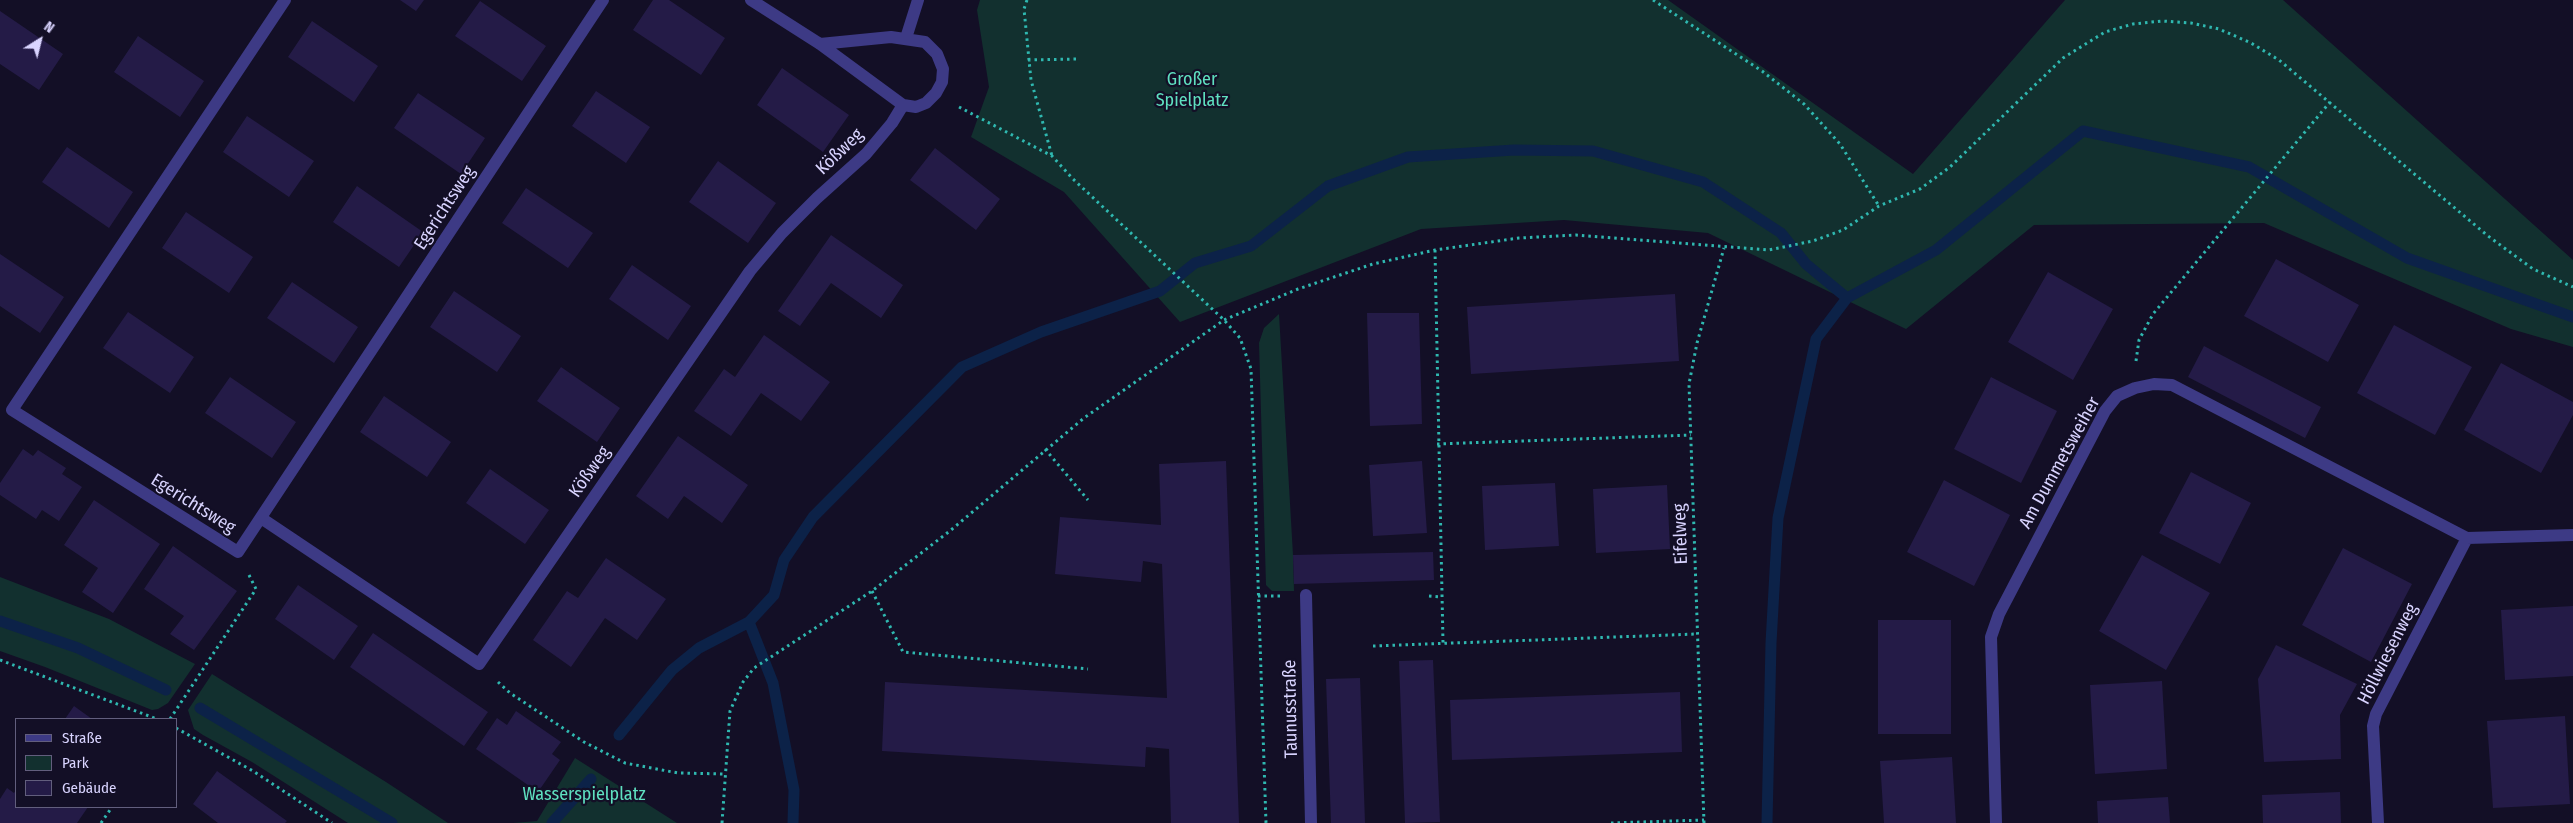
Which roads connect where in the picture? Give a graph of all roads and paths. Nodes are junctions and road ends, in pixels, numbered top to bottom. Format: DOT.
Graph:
graph roads {
  1 [pos="285,0"];
  2 [pos="603,0"];
  3 [pos="751,0"];
  4 [pos="918,0"];
  5 [pos="1027,0"];
  6 [pos="1653,0"];
  7 [pos="906,38"];
  8 [pos="820,44"];
  9 [pos="1076,59"];
  10 [pos="1028,60"];
  11 [pos="936,93"];
  12 [pos="2330,102"];
  13 [pos="903,106"];
  14 [pos="1052,156"];
  15 [pos="1879,206"];
  16 [pos="1724,248"];
  17 [pos="1434,250"];
  18 [pos="2573,287"];
  19 [pos="1224,320"];
  20 [pos="2135,388"];
  21 [pos="1692,435"];
  22 [pos="1437,444"];
  23 [pos="1045,449"];
  24 [pos="1088,500"];
  25 [pos="261,518"];
  26 [pos="2573,535"];
  27 [pos="2467,538"];
  28 [pos="238,552"];
  29 [pos="872,591"];
  30 [pos="1306,595"];
  31 [pos="1429,596"];
  32 [pos="1442,597"];
  33 [pos="1698,634"];
  34 [pos="1443,643"];
  35 [pos="1373,646"];
  36 [pos="0,660"];
  37 [pos="479,664"];
  38 [pos="1088,669"];
  39 [pos="154,718"];
  40 [pos="171,718"];
  41 [pos="178,729"];
  42 [pos="725,774"];
  43 [pos="111,808"];
  44 [pos="1704,822"];
  45 [pos="101,823"];
  46 [pos="332,823"];
  47 [pos="722,823"];
  48 [pos="1266,823"];
  49 [pos="1311,823"];
  50 [pos="1611,823"];
  51 [pos="1996,823"];
  52 [pos="2378,823"];
  1 -- 28 [label="street, Egerichtsweg"];
  2 -- 25 [label="street, Egerichtsweg"];
  3 -- 8 [label="street"];
  4 -- 7 [label="street"];
  5 -- 10 [label="path"];
  6 -- 15 [label="path"];
  7 -- 8 [label="street"];
  7 -- 11 [label="street"];
  8 -- 13 [label="street"];
  9 -- 10 [label="path"];
  10 -- 14 [label="path"];
  11 -- 13 [label="street"];
  11 -- 14 [label="path"];
  12 -- 15 [label="path"];
  12 -- 18 [label="path"];
  12 -- 20 [label="path"];
  13 -- 37 [label="street, Kößweg"];
  14 -- 19 [label="path"];
  15 -- 16 [label="path"];
  16 -- 17 [label="path"];
  16 -- 21 [label="path, Eifelweg"];
  17 -- 19 [label="path"];
  17 -- 22 [label="path"];
  19 -- 23 [label="path"];
  19 -- 48 [label="path"];
  20 -- 27 [label="street, Am Dummetsweiher"];
  20 -- 51 [label="street, Am Dummetsweiher"];
  21 -- 22 [label="path"];
  21 -- 33 [label="path, Eifelweg"];
  22 -- 32 [label="path"];
  23 -- 24 [label="path"];
  23 -- 29 [label="path"];
  25 -- 28 [label="street, Egerichtsweg"];
  25 -- 37 [label="street"];
  26 -- 27 [label="street, Am Dummetsweiher"];
  27 -- 52 [label="street, Höllwiesenweg"];
  28 -- 40 [label="path"];
  29 -- 38 [label="path"];
  29 -- 42 [label="path"];
  30 -- 49 [label="street, Taunusstraße"];
  31 -- 32 [label="path"];
  32 -- 34 [label="path"];
  33 -- 34 [label="path"];
  33 -- 44 [label="path, Eifelweg"];
  34 -- 35 [label="path"];
  36 -- 39 [label="path"];
  37 -- 42 [label="path"];
  41 -- 46 [label="path"];
  42 -- 47 [label="path"];
  43 -- 45 [label="path"];
  44 -- 50 [label="path"];
}
